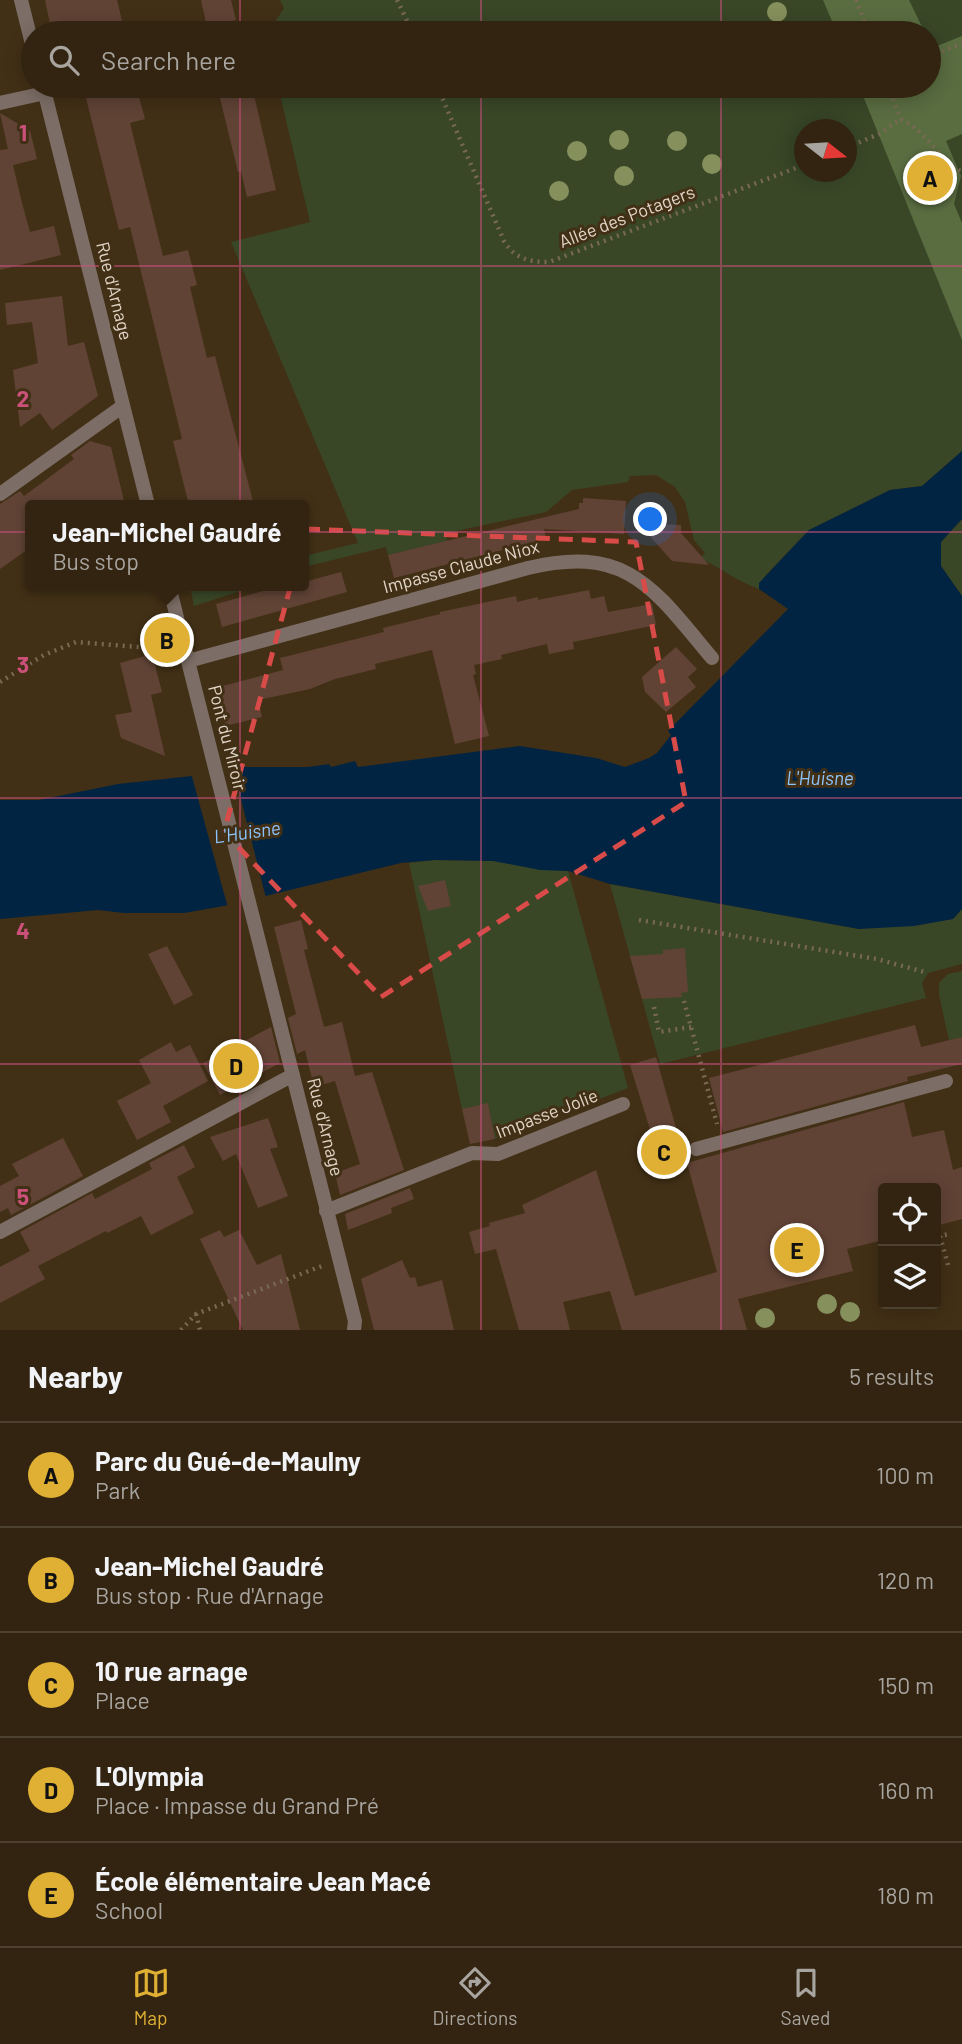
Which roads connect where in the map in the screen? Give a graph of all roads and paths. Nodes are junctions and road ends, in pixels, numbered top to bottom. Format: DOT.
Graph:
graph roads {
  1 [pos="21,0"];
  2 [pos="397,0"];
  3 [pos="856,0"];
  4 [pos="26,21"];
  5 [pos="407,21"];
  6 [pos="864,21"];
  7 [pos="962,43"];
  8 [pos="941,52"];
  9 [pos="21,96"];
  10 [pos="46,98"];
  11 [pos="442,98"];
  12 [pos="893,98"];
  13 [pos="0,103"];
  14 [pos="901,119"];
  15 [pos="857,143"];
  16 [pos="794,169"];
  17 [pos="960,171"];
  18 [pos="123,406"];
  19 [pos="0,494"];
  20 [pos="147,500"];
  21 [pos="170,591"];
  22 [pos="712,659"];
  23 [pos="188,662"];
  24 [pos="0,682"];
  25 [pos="639,920"];
  26 [pos="256,933"];
  27 [pos="928,973"];
  28 [pos="684,1001"];
  29 [pos="654,1007"];
  30 [pos="691,1027"];
  31 [pos="292,1076"];
  32 [pos="946,1080"];
  33 [pos="623,1104"];
  34 [pos="721,1142"];
  35 [pos="696,1149"];
  36 [pos="326,1211"];
  37 [pos="0,1231"];
  38 [pos="949,1234"];
  39 [pos="339,1260"];
  40 [pos="948,1265"];
  41 [pos="196,1314"];
  42 [pos="181,1330"];
  43 [pos="200,1330"];
  44 [pos="354,1330"];
  1 -- 4 [label="street"];
  2 -- 5 [label="path"];
  3 -- 6 [label="path"];
  7 -- 8 [label="path"];
  9 -- 13 [label="street"];
  10 -- 18 [label="street, Rue d'Arnage"];
  11 -- 16 [label="path, Allée des Potagers"];
  12 -- 14 [label="path"];
  14 -- 15 [label="path"];
  14 -- 17 [label="path"];
  18 -- 19 [label="street"];
  18 -- 20 [label="street, Rue d'Arnage"];
  21 -- 23 [label="street"];
  22 -- 23 [label="street, Impasse Claude Niox"];
  23 -- 24 [label="path"];
  23 -- 26 [label="street, Pont du Miroir"];
  25 -- 27 [label="path"];
  26 -- 31 [label="street, Rue d'Arnage"];
  28 -- 30 [label="path"];
  29 -- 30 [label="path"];
  30 -- 34 [label="path"];
  31 -- 36 [label="street, Rue d'Arnage"];
  31 -- 37 [label="street"];
  32 -- 34 [label="street"];
  33 -- 36 [label="street, Impasse Jolie"];
  34 -- 35 [label="street"];
  36 -- 39 [label="street, Rue d'Arnage"];
  38 -- 40 [label="path"];
  39 -- 41 [label="path"];
  39 -- 44 [label="street, Rue d'Arnage"];
  41 -- 42 [label="path"];
  41 -- 43 [label="path"];
}
